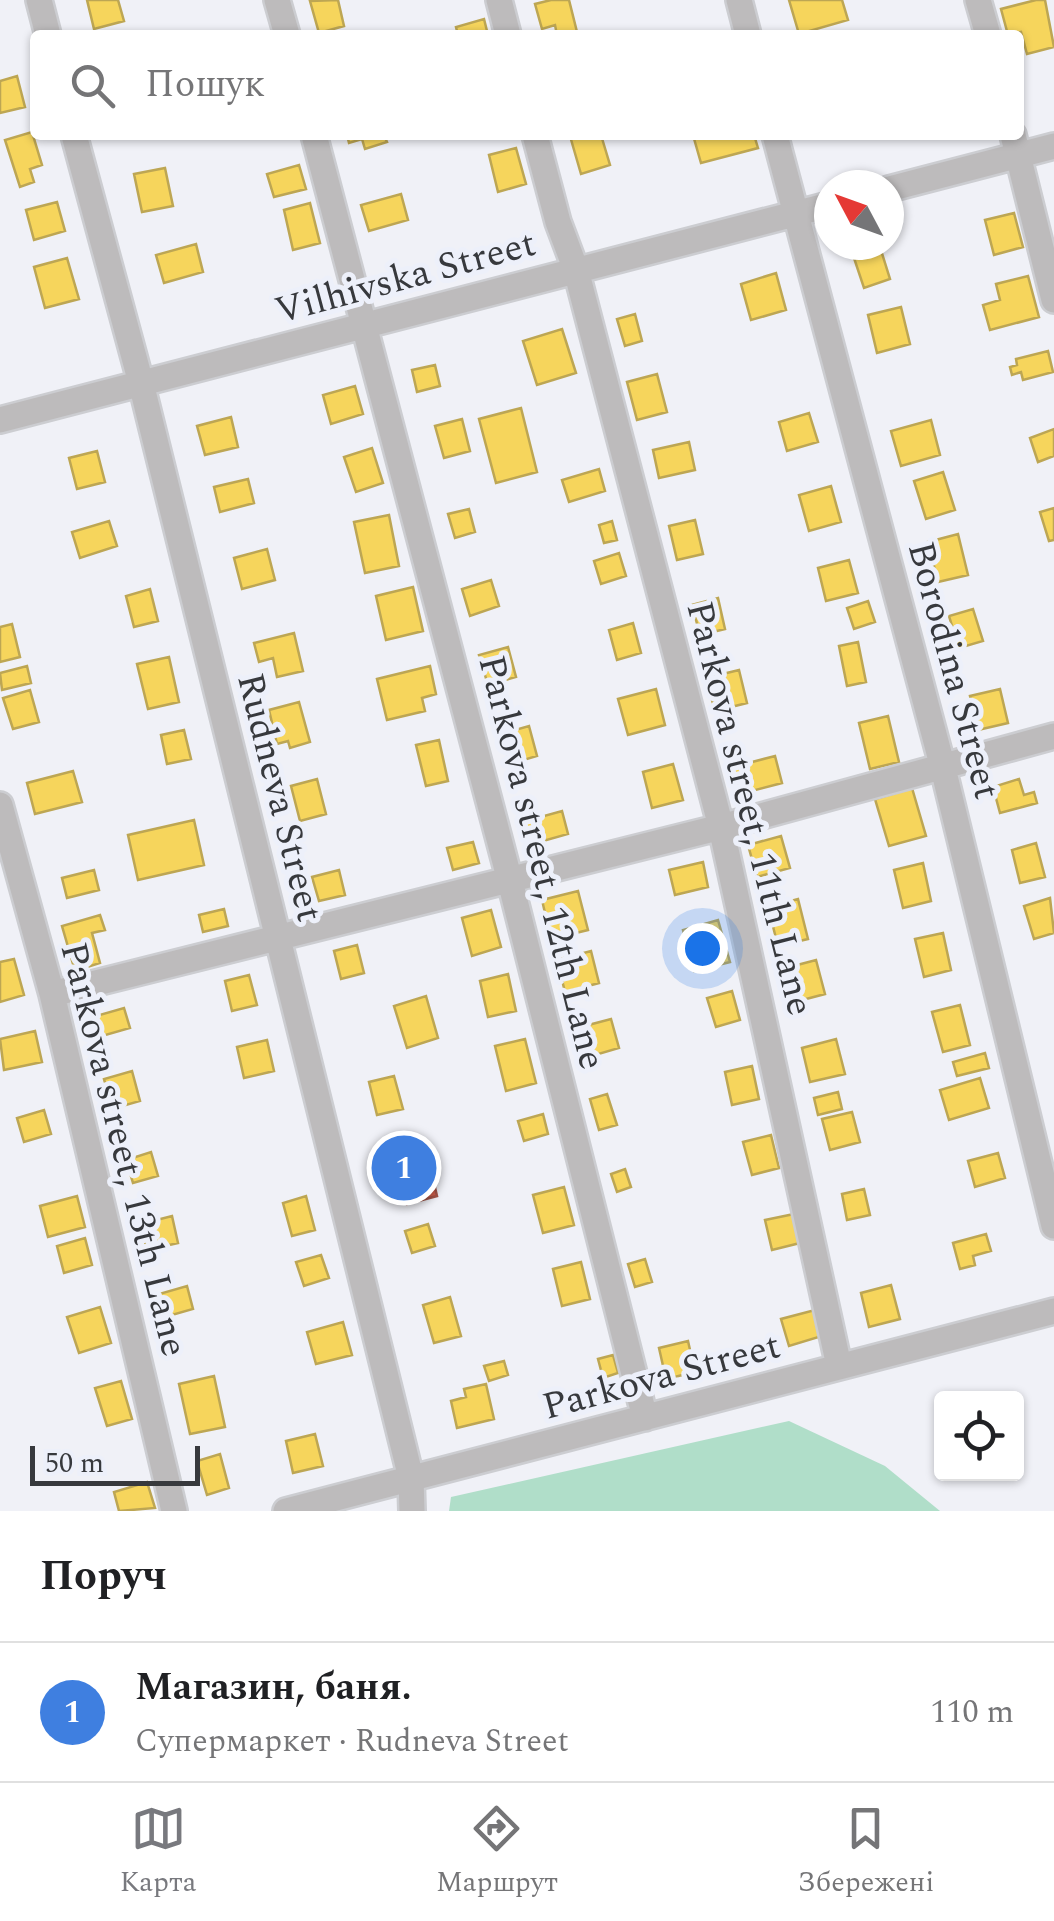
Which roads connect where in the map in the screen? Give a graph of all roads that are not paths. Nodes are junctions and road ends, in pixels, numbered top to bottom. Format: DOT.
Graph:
graph roads {
  1 [pos="39,0"];
  2 [pos="277,0"];
  3 [pos="499,0"];
  4 [pos="739,0"];
  5 [pos="978,0"];
  6 [pos="47,30"];
  7 [pos="286,30"];
  8 [pos="507,30"];
  9 [pos="747,30"];
  10 [pos="987,30"];
  11 [pos="75,140"];
  12 [pos="315,140"];
  13 [pos="536,140"];
  14 [pos="776,140"];
  15 [pos="1015,146"];
  16 [pos="1054,146"];
  17 [pos="904,184"];
  18 [pos="814,209"];
  19 [pos="796,214"];
  20 [pos="576,270"];
  21 [pos="1054,300"];
  22 [pos="364,326"];
  23 [pos="141,384"];
  24 [pos="0,420"];
  25 [pos="1054,736"];
  26 [pos="943,768"];
  27 [pos="0,805"];
  28 [pos="722,827"];
  29 [pos="7,865"];
  30 [pos="510,881"];
  31 [pos="277,936"];
  32 [pos="52,994"];
  33 [pos="1054,1226"];
  34 [pos="1054,1310"];
  35 [pos="839,1366"];
  36 [pos="645,1418"];
  37 [pos="411,1478"];
  38 [pos="174,1511"];
  39 [pos="286,1511"];
  40 [pos="412,1511"];
  1 -- 6 [label="street"];
  2 -- 7 [label="street"];
  3 -- 8 [label="street"];
  4 -- 9 [label="street"];
  5 -- 10 [label="street"];
  11 -- 23 [label="street, Rudneva Street"];
  12 -- 22 [label="street, Parkova street, 12th Lane"];
  13 -- 20 [label="street, Parkova street, 11th Lane"];
  14 -- 19 [label="street, Borodina Street"];
  15 -- 16 [label="street"];
  15 -- 17 [label="street"];
  15 -- 21 [label="street"];
  18 -- 19 [label="street, Vilhivska Street"];
  19 -- 20 [label="street, Vilhivska Street"];
  19 -- 26 [label="street, Borodina Street"];
  20 -- 22 [label="street, Vilhivska Street"];
  20 -- 28 [label="street, Parkova street, 11th Lane"];
  22 -- 23 [label="street, Vilhivska Street"];
  22 -- 30 [label="street, Parkova street, 12th Lane"];
  23 -- 24 [label="street, Vilhivska Street"];
  23 -- 31 [label="street, Rudneva Street"];
  25 -- 26 [label="street"];
  26 -- 28 [label="street"];
  26 -- 33 [label="street, Borodina Street"];
  27 -- 29 [label="street, Parkova street, 13th Lane"];
  28 -- 30 [label="street"];
  28 -- 35 [label="street, Parkova street, 11th Lane"];
  29 -- 32 [label="street, Parkova street, 13th Lane"];
  30 -- 31 [label="street"];
  30 -- 36 [label="street, Parkova street, 12th Lane"];
  31 -- 32 [label="street"];
  31 -- 37 [label="street, Rudneva Street"];
  32 -- 38 [label="street, Parkova street, 13th Lane"];
  34 -- 35 [label="street, Parkova Street"];
  35 -- 36 [label="street, Parkova Street"];
  36 -- 37 [label="street, Parkova Street"];
  37 -- 39 [label="street, Parkova Street"];
  37 -- 40 [label="street, Rudneva Street"];
}
